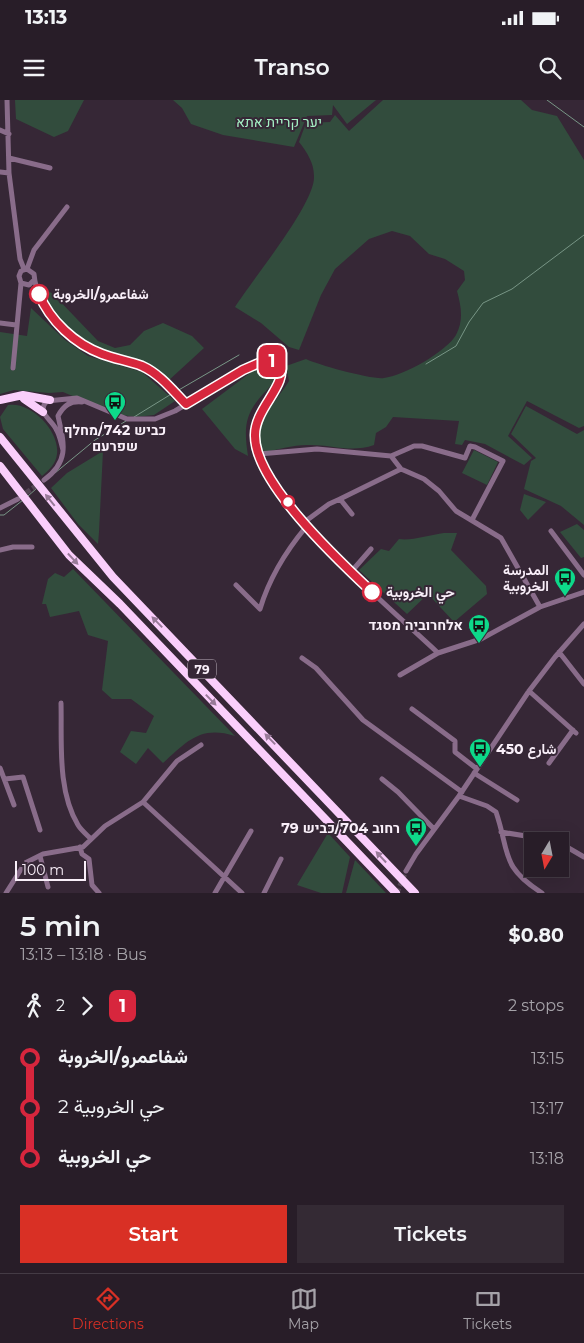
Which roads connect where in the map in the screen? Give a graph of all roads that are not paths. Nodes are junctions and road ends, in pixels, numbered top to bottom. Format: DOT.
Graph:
graph roads {
  1 [pos="7,100"];
  2 [pos="0,130"];
  3 [pos="9,134"];
  4 [pos="10,158"];
  5 [pos="50,168"];
  6 [pos="0,172"];
  7 [pos="9,173"];
  8 [pos="68,207"];
  9 [pos="25,269"];
  10 [pos="33,281"];
  11 [pos="21,283"];
  12 [pos="0,322"];
  13 [pos="16,325"];
  14 [pos="13,368"];
  15 [pos="18,396"];
  16 [pos="4,399"];
  17 [pos="52,400"];
  18 [pos="85,402"];
  19 [pos="186,404"];
  20 [pos="0,406"];
  21 [pos="61,409"];
  22 [pos="45,415"];
  23 [pos="58,416"];
  24 [pos="0,436"];
  25 [pos="63,450"];
  26 [pos="259,454"];
  27 [pos="391,456"];
  28 [pos="0,466"];
  29 [pos="401,469"];
  30 [pos="44,480"];
  31 [pos="18,499"];
  32 [pos="340,499"];
  33 [pos="0,508"];
  34 [pos="352,514"];
  35 [pos="472,520"];
  36 [pos="305,525"];
  37 [pos="551,531"];
  38 [pos="32,547"];
  39 [pos="371,549"];
  40 [pos="0,550"];
  41 [pos="351,572"];
  42 [pos="584,575"];
  43 [pos="236,585"];
  44 [pos="584,592"];
  45 [pos="540,607"];
  46 [pos="584,624"];
  47 [pos="559,652"];
  48 [pos="438,653"];
  49 [pos="302,658"];
  50 [pos="400,675"];
  51 [pos="584,684"];
  52 [pos="529,691"];
  53 [pos="61,703"];
  54 [pos="412,709"];
  55 [pos="201,745"];
  56 [pos="549,763"];
  57 [pos="0,768"];
  58 [pos="475,771"];
  59 [pos="5,779"];
  60 [pos="382,779"];
  61 [pos="461,794"];
  62 [pos="517,800"];
  63 [pos="143,802"];
  64 [pos="14,805"];
  65 [pos="434,829"];
  66 [pos="40,830"];
  67 [pos="251,831"];
  68 [pos="501,832"];
  69 [pos="524,836"];
  70 [pos="91,839"];
  71 [pos="80,847"];
  72 [pos="569,848"];
  73 [pos="40,856"];
  74 [pos="584,857"];
  75 [pos="281,859"];
  76 [pos="406,871"];
  77 [pos="224,877"];
  78 [pos="48,887"];
  79 [pos="6,893"];
  80 [pos="99,893"];
  81 [pos="215,893"];
  82 [pos="242,893"];
  83 [pos="264,893"];
  84 [pos="396,893"];
  85 [pos="415,893"];
  86 [pos="542,893"];
  1 -- 3 [label="street"];
  2 -- 3 [label="street"];
  3 -- 4 [label="street"];
  4 -- 5 [label="street"];
  4 -- 7 [label="street"];
  6 -- 7 [label="street"];
  7 -- 9 [label="street"];
  8 -- 9 [label="street"];
  9 -- 10 [label="street"];
  9 -- 11 [label="street"];
  10 -- 11 [label="street"];
  10 -- 19 [label="street"];
  11 -- 13 [label="street"];
  12 -- 13 [label="street"];
  13 -- 14 [label="street"];
  15 -- 16 [label="highway"];
  15 -- 17 [label="highway"];
  15 -- 22 [label="highway"];
  16 -- 20 [label="highway"];
  17 -- 18 [label="street"];
  17 -- 21 [label="street"];
  17 -- 22 [label="street"];
  18 -- 19 [label="street"];
  18 -- 21 [label="street"];
  19 -- 26 [label="street"];
  21 -- 23 [label="street"];
  22 -- 23 [label="street"];
  22 -- 25 [label="street"];
  23 -- 25 [label="street"];
  85 -- 24 [label="highway, 79, one-way"];
  25 -- 30 [label="street"];
  26 -- 27 [label="street"];
  26 -- 36 [label="street"];
  27 -- 29 [label="street"];
  27 -- 35 [label="street"];
  28 -- 84 [label="highway, 79, one-way"];
  29 -- 32 [label="street"];
  29 -- 35 [label="street"];
  31 -- 33 [label="street"];
  32 -- 34 [label="street"];
  32 -- 36 [label="street"];
  35 -- 45 [label="street"];
  36 -- 41 [label="street"];
  36 -- 43 [label="street"];
  37 -- 42 [label="street"];
  38 -- 40 [label="street"];
  39 -- 41 [label="street"];
  41 -- 48 [label="street"];
  44 -- 45 [label="street"];
  45 -- 48 [label="street"];
  46 -- 47 [label="street"];
  47 -- 51 [label="street"];
  47 -- 52 [label="street"];
  48 -- 50 [label="street"];
  49 -- 61 [label="street"];
  52 -- 56 [label="street"];
  52 -- 58 [label="street"];
  53 -- 70 [label="street"];
  54 -- 58 [label="street"];
  55 -- 63 [label="street"];
  57 -- 59 [label="street"];
  58 -- 61 [label="street"];
  58 -- 62 [label="street"];
  59 -- 64 [label="street"];
  59 -- 66 [label="street"];
  60 -- 65 [label="street"];
  61 -- 65 [label="street"];
  61 -- 68 [label="street"];
  63 -- 70 [label="street"];
  63 -- 77 [label="street"];
  65 -- 76 [label="street"];
  67 -- 77 [label="street"];
  68 -- 69 [label="street"];
  68 -- 86 [label="street"];
  70 -- 71 [label="street"];
  71 -- 73 [label="street"];
  71 -- 80 [label="street"];
  72 -- 74 [label="street"];
  73 -- 78 [label="street"];
  73 -- 79 [label="street"];
  75 -- 83 [label="street"];
  77 -- 81 [label="street"];
  77 -- 82 [label="street"];
}
